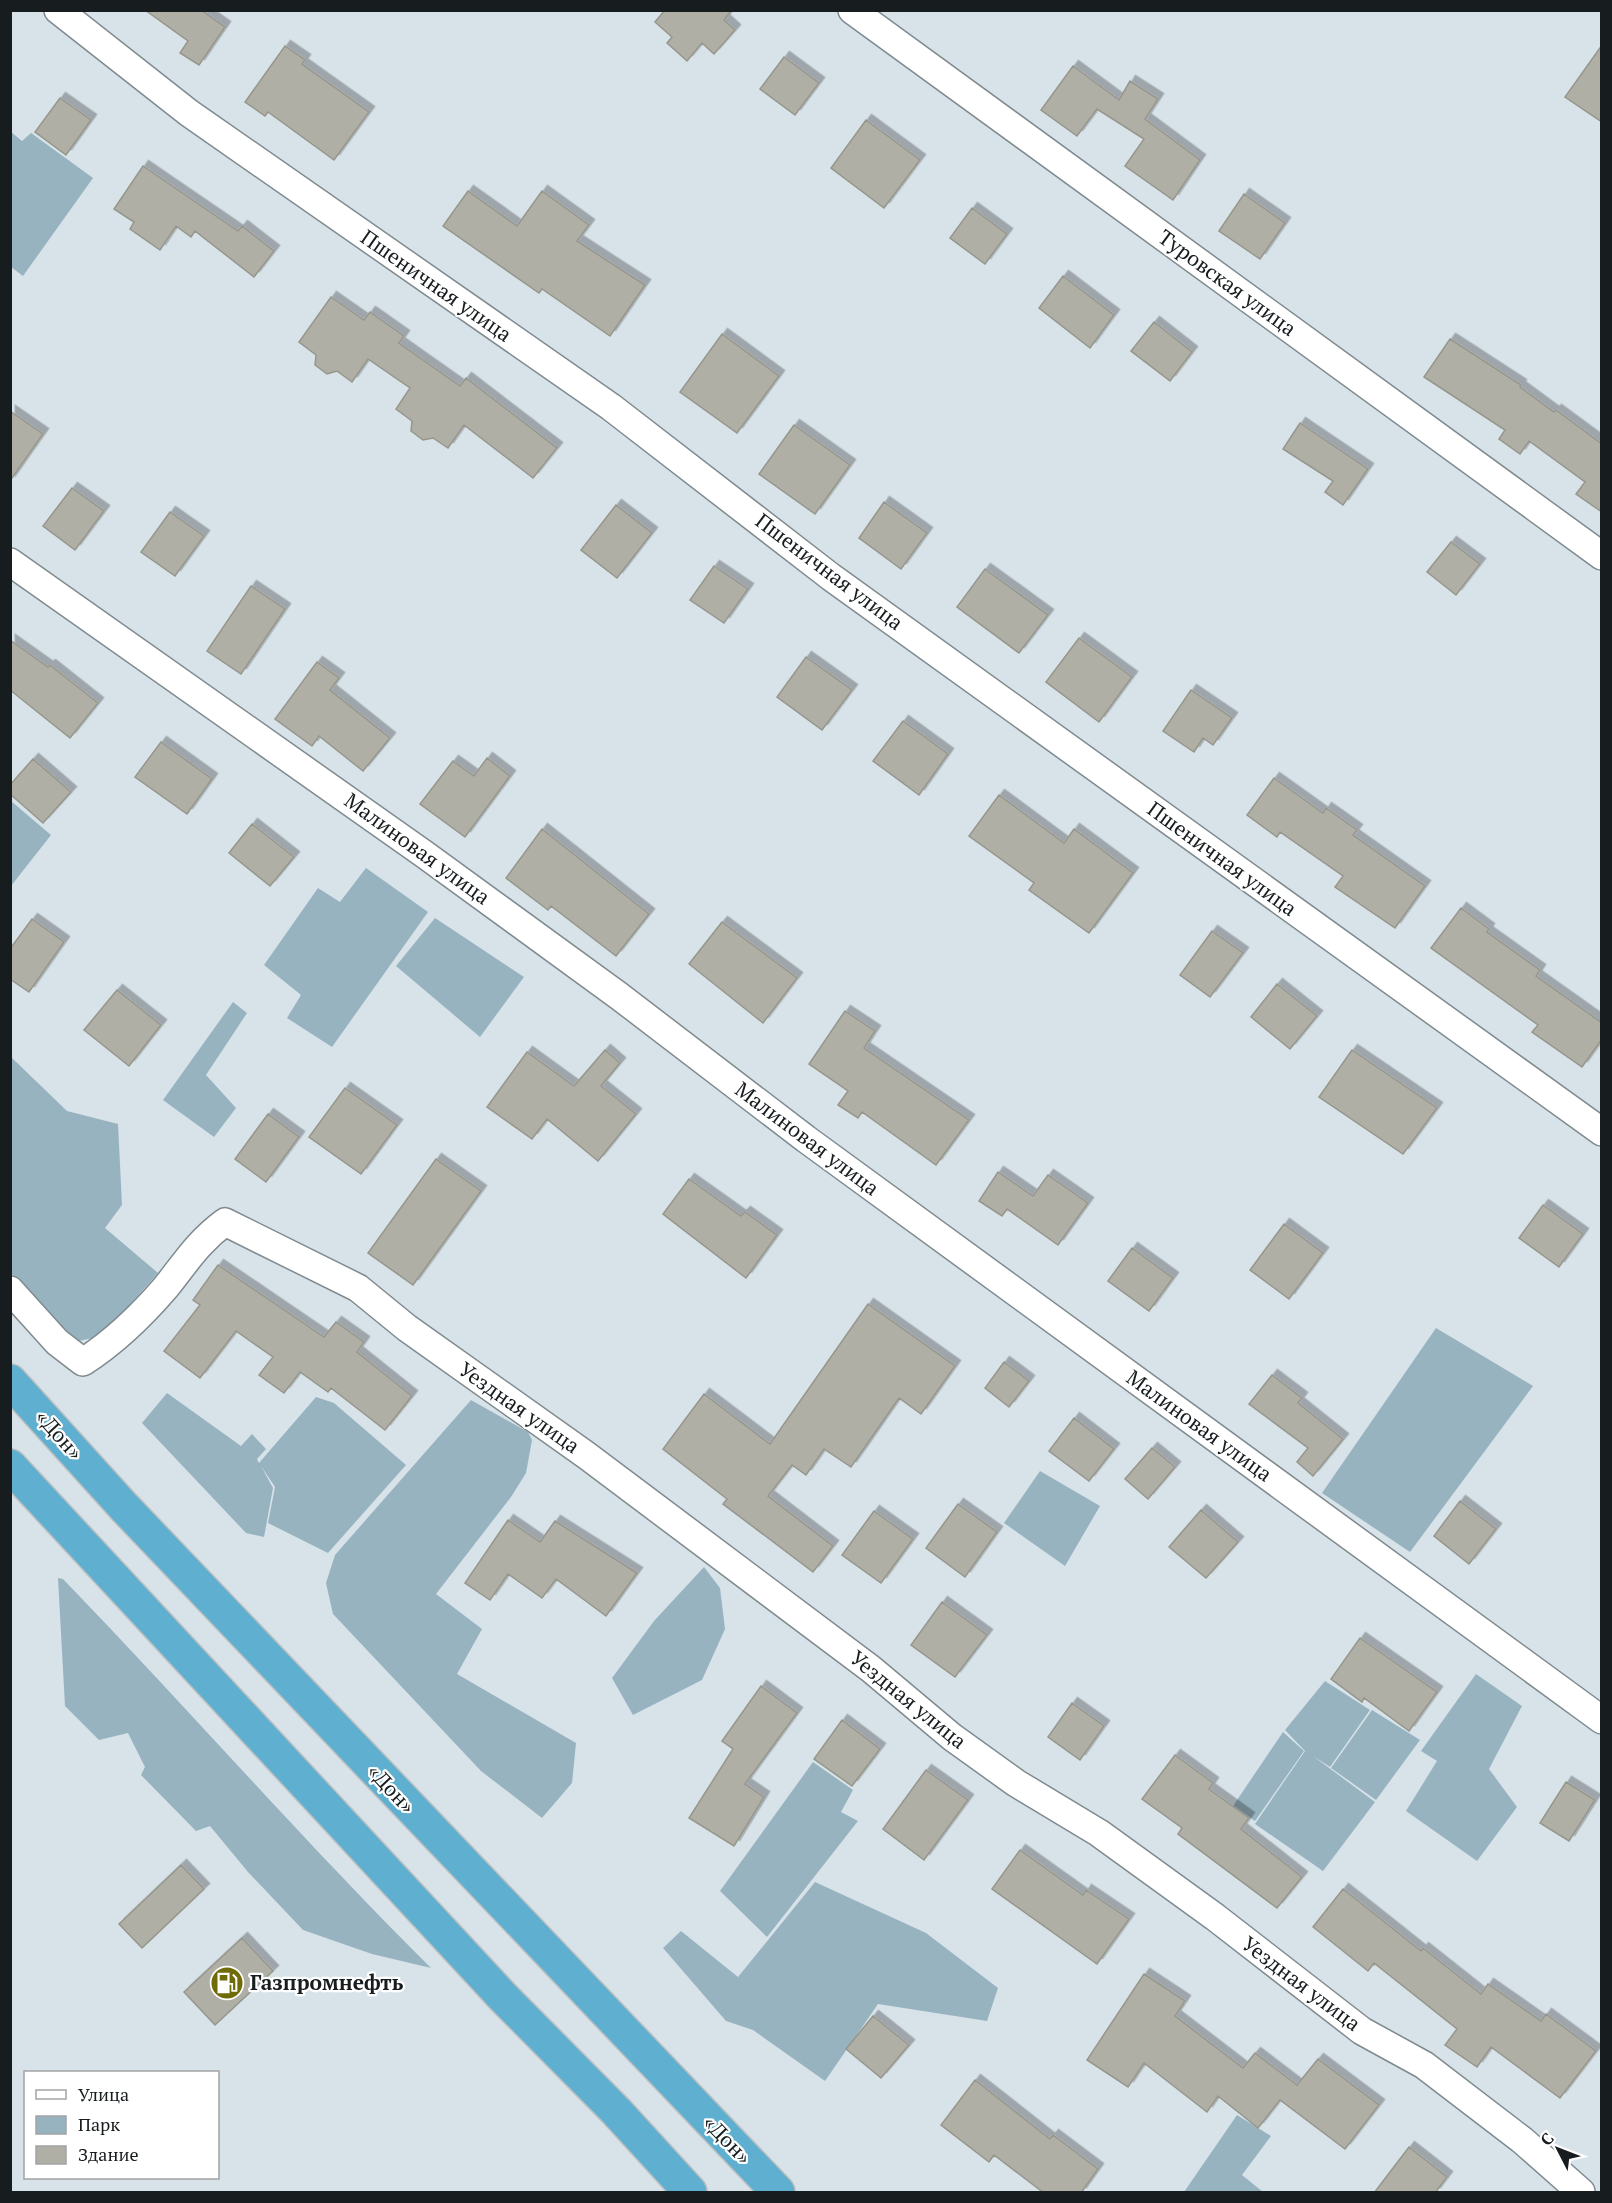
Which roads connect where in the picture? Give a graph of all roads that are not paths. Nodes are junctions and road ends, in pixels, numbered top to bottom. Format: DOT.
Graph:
graph roads {
  1 [pos="58,10"];
  2 [pos="852,10"];
  3 [pos="1602,556"];
  4 [pos="10,562"];
  5 [pos="1602,1132"];
  6 [pos="10,1290"];
  7 [pos="10,1381"];
  8 [pos="10,1466"];
  9 [pos="1602,1719"];
  10 [pos="690,2193"];
  11 [pos="778,2193"];
  12 [pos="1581,2193"];
  1 -- 5 [label="street, Пшеничная улица"];
  2 -- 3 [label="street, Туровская улица"];
  4 -- 9 [label="street, Малиновая улица"];
  6 -- 12 [label="street, Уездная улица"];
  7 -- 11 [label="highway, «Дон»"];
  8 -- 10 [label="highway"];
}
